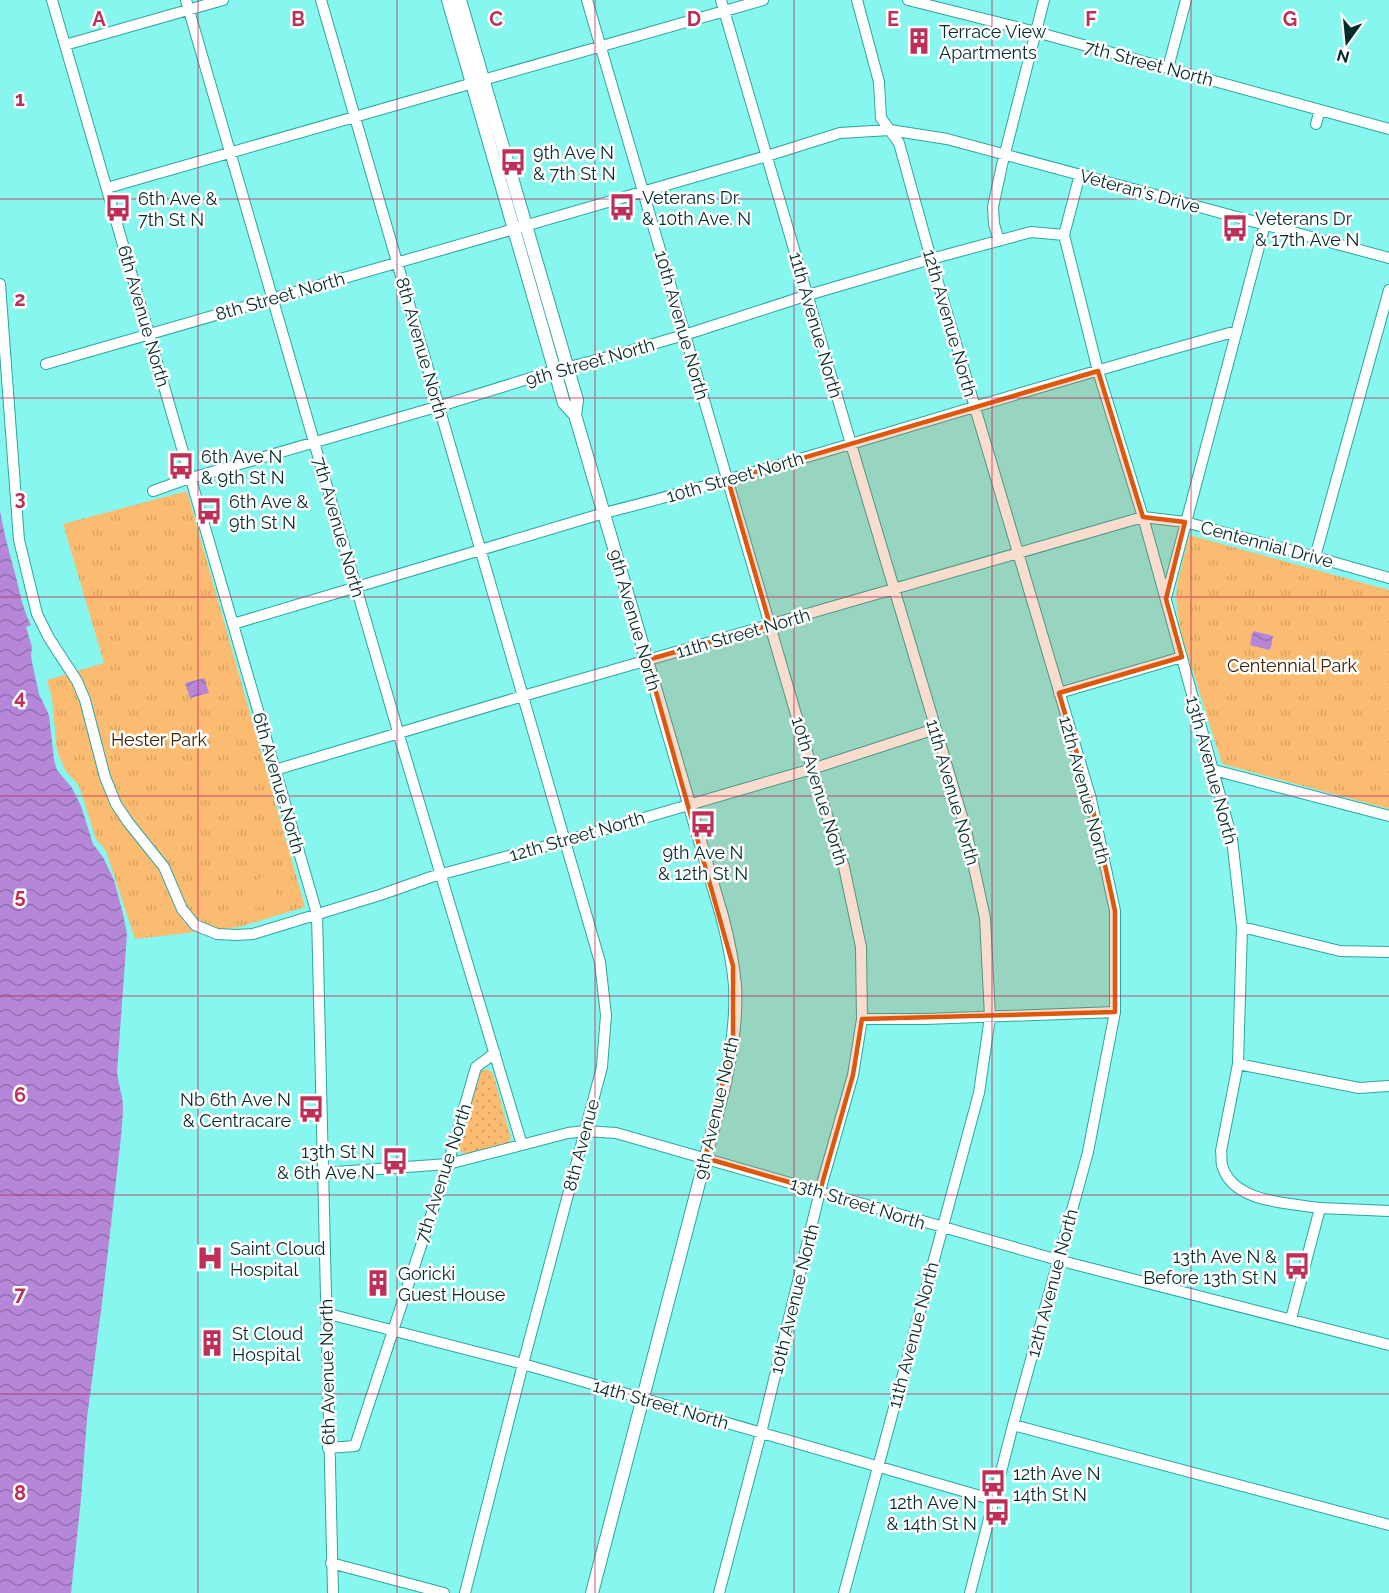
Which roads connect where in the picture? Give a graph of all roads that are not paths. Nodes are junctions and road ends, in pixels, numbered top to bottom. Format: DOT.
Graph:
graph roads {
  1 [pos="52,0"];
  2 [pos="224,0"];
  3 [pos="321,0"];
  4 [pos="448,0"];
  5 [pos="460,0"];
  6 [pos="587,0"];
  7 [pos="763,0"];
  8 [pos="857,0"];
  9 [pos="908,0"];
  10 [pos="1044,0"];
  11 [pos="1186,0"];
  12 [pos="188,5"];
  13 [pos="723,5"];
  14 [pos="1036,32"];
  15 [pos="65,45"];
  16 [pos="601,46"];
  17 [pos="1168,68"];
  18 [pos="478,81"];
  19 [pos="1320,110"];
  20 [pos="355,117"];
  21 [pos="1316,124"];
  22 [pos="1389,129"];
  23 [pos="890,130"];
  24 [pos="230,153"];
  25 [pos="1005,155"];
  26 [pos="767,156"];
  27 [pos="1080,174"];
  28 [pos="107,188"];
  29 [pos="643,192"];
  30 [pos="1265,224"];
  31 [pos="520,227"];
  32 [pos="1064,235"];
  33 [pos="999,242"];
  34 [pos="1389,258"];
  35 [pos="931,259"];
  36 [pos="397,262"];
  37 [pos="0,284"];
  38 [pos="1389,290"];
  39 [pos="808,295"];
  40 [pos="272,298"];
  41 [pos="1237,331"];
  42 [pos="149,333"];
  43 [pos="685,335"];
  44 [pos="46,364"];
  45 [pos="561,369"];
  46 [pos="1098,371"];
  47 [pos="439,406"];
  48 [pos="975,406"];
  49 [pos="314,442"];
  50 [pos="851,444"];
  51 [pos="191,478"];
  52 [pos="728,480"];
  53 [pos="153,491"];
  54 [pos="604,513"];
  55 [pos="1143,517"];
  56 [pos="1185,522"];
  57 [pos="481,550"];
  58 [pos="1018,553"];
  59 [pos="1315,556"];
  60 [pos="1389,578"];
  61 [pos="356,587"];
  62 [pos="894,589"];
  63 [pos="1166,599"];
  64 [pos="233,624"];
  65 [pos="770,625"];
  66 [pos="1182,657"];
  67 [pos="647,660"];
  68 [pos="1059,693"];
  69 [pos="523,696"];
  70 [pos="935,729"];
  71 [pos="399,734"];
  72 [pos="812,769"];
  73 [pos="275,770"];
  74 [pos="1214,770"];
  75 [pos="690,804"];
  76 [pos="1389,816"];
  77 [pos="565,841"];
  78 [pos="441,874"];
  79 [pos="317,914"];
  80 [pos="1242,927"];
  81 [pos="1389,952"];
  82 [pos="1115,1012"];
  83 [pos="990,1017"];
  84 [pos="862,1019"];
  85 [pos="495,1053"];
  86 [pos="1238,1064"];
  87 [pos="1389,1086"];
  88 [pos="585,1131"];
  89 [pos="522,1145"];
  90 [pos="705,1158"];
  91 [pos="448,1164"];
  92 [pos="323,1173"];
  93 [pos="820,1191"];
  94 [pos="1320,1208"];
  95 [pos="1389,1211"];
  96 [pos="942,1228"];
  97 [pos="1058,1260"];
  98 [pos="325,1313"];
  99 [pos="1291,1319"];
  100 [pos="392,1330"];
  101 [pos="1389,1345"];
  102 [pos="523,1364"];
  103 [pos="642,1399"];
  104 [pos="1013,1425"];
  105 [pos="761,1433"];
  106 [pos="328,1448"];
  107 [pos="877,1467"];
  108 [pos="994,1500"];
  109 [pos="1389,1525"];
  110 [pos="331,1563"];
  111 [pos="333,1593"];
  112 [pos="444,1593"];
  113 [pos="465,1593"];
  114 [pos="592,1593"];
  115 [pos="719,1593"];
  116 [pos="844,1593"];
  117 [pos="970,1593"];
  1 -- 15 [label="street, 6th Avenue North"];
  2 -- 12 [label="street"];
  3 -- 20 [label="street, 8th Avenue North"];
  4 -- 18 [label="main road, 9th Avenue North"];
  5 -- 18 [label="main road, 9th Avenue North"];
  6 -- 16 [label="street, 10th Avenue North"];
  7 -- 13 [label="street"];
  8 -- 23 [label="street, 12th Avenue North"];
  9 -- 14 [label="street, 7th Street North"];
  10 -- 14 [label="street"];
  11 -- 17 [label="street"];
  12 -- 15 [label="street"];
  12 -- 24 [label="street, 7th Avenue North"];
  13 -- 16 [label="street"];
  13 -- 26 [label="street, 11th Avenue North"];
  14 -- 17 [label="street, 7th Street North"];
  14 -- 25 [label="street"];
  15 -- 28 [label="street, 6th Avenue North"];
  16 -- 18 [label="street"];
  16 -- 29 [label="street, 10th Avenue North"];
  17 -- 19 [label="street, 7th Street North"];
  18 -- 20 [label="street"];
  18 -- 31 [label="main road, 9th Avenue North"];
  19 -- 21 [label="street"];
  19 -- 22 [label="street, 7th Street North"];
  20 -- 24 [label="street"];
  20 -- 36 [label="street, 8th Avenue North"];
  23 -- 25 [label="street, Veteran's Drive"];
  23 -- 26 [label="street, Veteran's Drive"];
  23 -- 35 [label="street, 12th Avenue North"];
  24 -- 28 [label="street"];
  24 -- 40 [label="street, 7th Avenue North"];
  25 -- 27 [label="street, Veteran's Drive"];
  25 -- 33 [label="street"];
  26 -- 29 [label="street, Veteran's Drive"];
  26 -- 39 [label="street, 11th Avenue North"];
  27 -- 30 [label="street, Veteran's Drive"];
  27 -- 32 [label="street"];
  28 -- 42 [label="street, 6th Avenue North"];
  29 -- 31 [label="street, 8th Street North"];
  29 -- 43 [label="street, 10th Avenue North"];
  30 -- 34 [label="street, Veteran's Drive"];
  30 -- 41 [label="street"];
  31 -- 36 [label="street, 8th Street North"];
  31 -- 45 [label="main road, 9th Avenue North"];
  32 -- 33 [label="street, 9th Street North"];
  32 -- 46 [label="street, 13th Avenue North"];
  33 -- 35 [label="street, 9th Street North"];
  35 -- 39 [label="street, 9th Street North"];
  35 -- 48 [label="street, 12th Avenue North"];
  36 -- 40 [label="street, 8th Street North"];
  36 -- 47 [label="street, 8th Avenue North"];
  37 -- 79 [label="street, 12th Street North"];
  38 -- 59 [label="street"];
  39 -- 43 [label="street, 9th Street North"];
  39 -- 50 [label="street, 11th Avenue North"];
  40 -- 42 [label="street, 8th Street North"];
  40 -- 49 [label="street, 7th Avenue North"];
  41 -- 46 [label="street, 10th Street North"];
  41 -- 56 [label="street"];
  42 -- 44 [label="street, 8th Street North"];
  42 -- 51 [label="street, 6th Avenue North"];
  43 -- 45 [label="street, 9th Street North"];
  43 -- 52 [label="street, 10th Avenue North"];
  45 -- 47 [label="street, 9th Street North"];
  45 -- 54 [label="main road, 9th Avenue North"];
  46 -- 48 [label="street, 10th Street North"];
  46 -- 55 [label="street, 13th Avenue North"];
  47 -- 49 [label="street, 9th Street North"];
  47 -- 57 [label="street, 8th Avenue North"];
  48 -- 50 [label="street, 10th Street North"];
  48 -- 58 [label="street, 12th Avenue North"];
  49 -- 51 [label="street, 9th Street North"];
  49 -- 61 [label="street, 7th Avenue North"];
  50 -- 52 [label="street, 10th Street North"];
  50 -- 62 [label="street, 11th Avenue North"];
  51 -- 53 [label="street, 9th Street North"];
  51 -- 64 [label="street, 6th Avenue North"];
  52 -- 54 [label="street, 10th Street North"];
  52 -- 65 [label="street, 10th Avenue North"];
  54 -- 57 [label="street, 10th Street North"];
  54 -- 67 [label="main road, 9th Avenue North"];
  55 -- 56 [label="street, Centennial Drive"];
  55 -- 58 [label="street, 11th Street North"];
  55 -- 63 [label="street, 13th Avenue North"];
  56 -- 59 [label="street, Centennial Drive"];
  56 -- 63 [label="street"];
  57 -- 61 [label="street, 10th Street North"];
  57 -- 69 [label="street, 8th Avenue North"];
  58 -- 62 [label="street, 11th Street North"];
  58 -- 68 [label="street, 12th Avenue North"];
  59 -- 60 [label="street, Centennial Drive"];
  61 -- 64 [label="street, 10th Street North"];
  61 -- 71 [label="street, 7th Avenue North"];
  62 -- 65 [label="street, 11th Street North"];
  62 -- 70 [label="street, 11th Avenue North"];
  63 -- 66 [label="street, 13th Avenue North"];
  64 -- 73 [label="street, 6th Avenue North"];
  65 -- 67 [label="street, 11th Street North"];
  65 -- 72 [label="street, 10th Avenue North"];
  66 -- 68 [label="street"];
  66 -- 74 [label="street, 13th Avenue North"];
  67 -- 69 [label="street, 11th Street North"];
  67 -- 75 [label="main road, 9th Avenue North"];
  68 -- 82 [label="street, 12th Avenue North"];
  69 -- 71 [label="street, 11th Street North"];
  69 -- 77 [label="street, 8th Avenue"];
  70 -- 72 [label="street, 12th Street North"];
  70 -- 83 [label="street, 11th Avenue North"];
  71 -- 73 [label="street, 11th Street North"];
  71 -- 78 [label="street, 7th Avenue North"];
  72 -- 75 [label="street, 12th Street North"];
  72 -- 84 [label="street, 10th Avenue North"];
  73 -- 79 [label="street, 6th Avenue North"];
  74 -- 76 [label="street"];
  74 -- 80 [label="street, 13th Avenue North"];
  75 -- 77 [label="street, 12th Street North"];
  75 -- 90 [label="main road, 9th Avenue North"];
  77 -- 78 [label="street, 12th Street North"];
  77 -- 88 [label="street, 8th Avenue"];
  78 -- 79 [label="street, 12th Street North"];
  78 -- 85 [label="street, 7th Avenue North"];
  79 -- 92 [label="street, 6th Avenue North"];
  80 -- 81 [label="street"];
  80 -- 86 [label="street, 13th Avenue North"];
  82 -- 83 [label="street"];
  82 -- 97 [label="street, 12th Avenue North"];
  83 -- 84 [label="street"];
  83 -- 96 [label="street, 11th Avenue North"];
  84 -- 93 [label="street, 10th Avenue North"];
  85 -- 89 [label="street, 7th Avenue North"];
  85 -- 91 [label="street, 7th Avenue North"];
  86 -- 87 [label="street"];
  86 -- 94 [label="street, 13th Avenue North"];
  88 -- 89 [label="street, 13th Street North"];
  88 -- 90 [label="street, 13th Street North"];
  88 -- 102 [label="street, 8th Avenue"];
  89 -- 91 [label="street, 13th Street North"];
  90 -- 93 [label="street, 13th Street North"];
  90 -- 103 [label="main road, 9th Avenue North"];
  91 -- 92 [label="street, 13th Street North"];
  91 -- 100 [label="street, 7th Avenue North"];
  92 -- 98 [label="street, 6th Avenue North"];
  93 -- 96 [label="street, 13th Street North"];
  93 -- 105 [label="street, 10th Avenue North"];
  94 -- 95 [label="street, 13th Avenue North"];
  94 -- 99 [label="street"];
  96 -- 97 [label="street, 13th Street North"];
  96 -- 107 [label="street, 11th Avenue North"];
  97 -- 99 [label="street, 13th Street North"];
  97 -- 104 [label="street, 12th Avenue North"];
  98 -- 100 [label="street, 14th Street North"];
  98 -- 106 [label="street, 6th Avenue North"];
  99 -- 101 [label="street, 13th Street North"];
  100 -- 102 [label="street, 14th Street North"];
  100 -- 106 [label="street, 7th Avenue North"];
  102 -- 103 [label="street, 14th Street North"];
  102 -- 113 [label="street, 8th Avenue"];
  103 -- 105 [label="street, 14th Street North"];
  103 -- 114 [label="main road, 9th Avenue North"];
  104 -- 108 [label="street, 12th Avenue North"];
  104 -- 109 [label="street"];
  105 -- 107 [label="street, 14th Street North"];
  105 -- 115 [label="street, 10th Avenue North"];
  106 -- 110 [label="street, 6th Avenue North"];
  107 -- 108 [label="street, 14th Street North"];
  107 -- 116 [label="street, 11th Avenue North"];
  108 -- 117 [label="street, 12th Avenue North"];
  110 -- 111 [label="street, 6th Avenue North"];
  110 -- 112 [label="street"];
}
